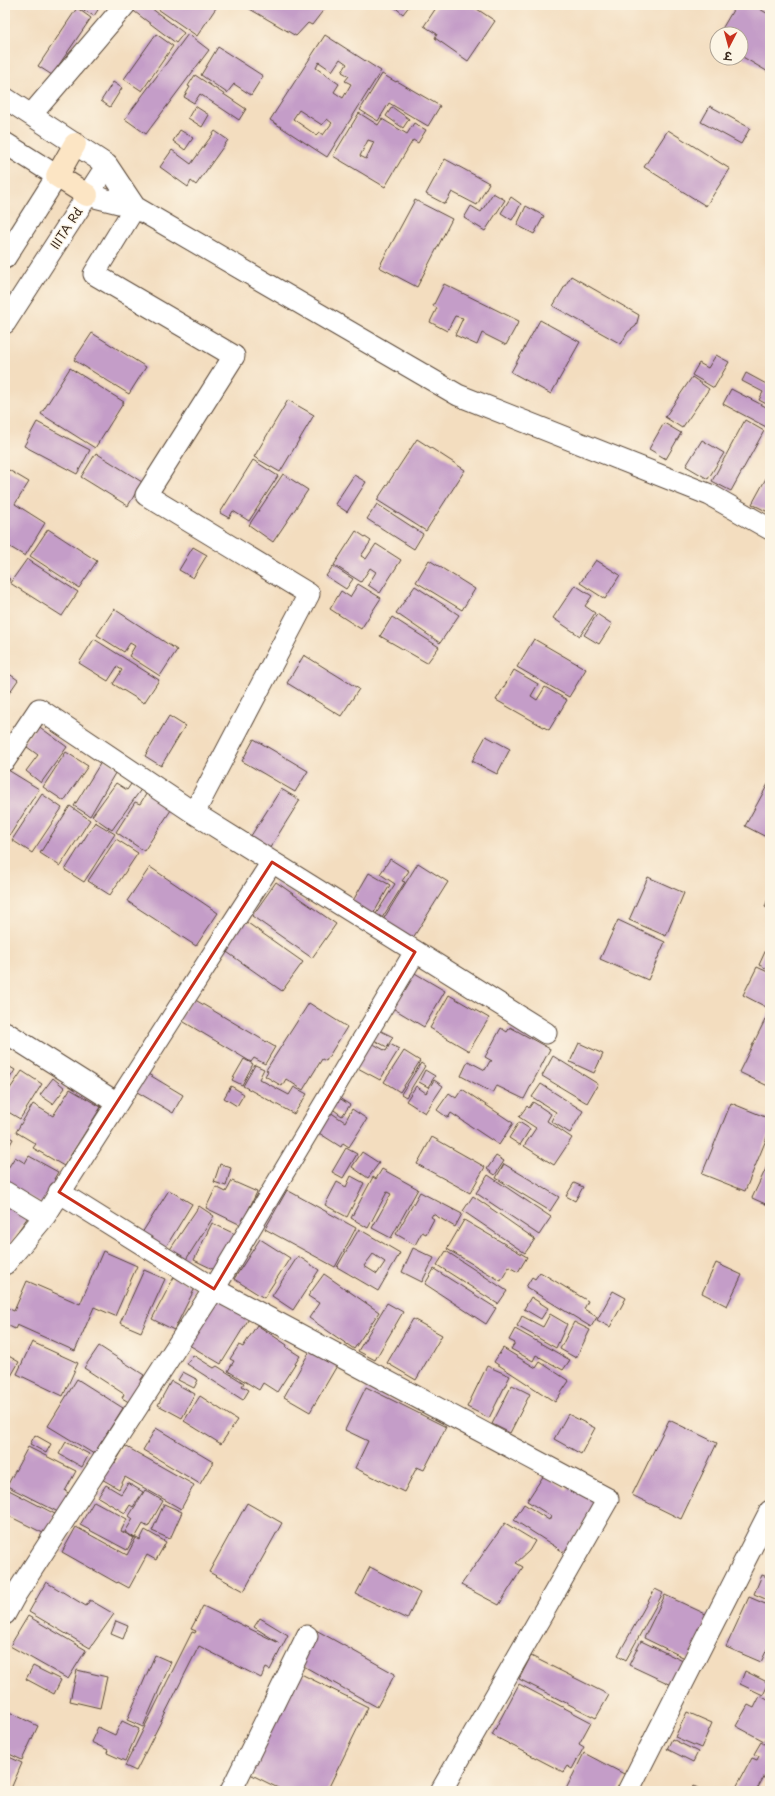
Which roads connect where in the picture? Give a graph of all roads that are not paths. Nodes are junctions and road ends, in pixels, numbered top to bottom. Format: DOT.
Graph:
graph roads {
  1 [pos="125,5"];
  2 [pos="5,98"];
  3 [pos="31,115"];
  4 [pos="5,143"];
  5 [pos="75,144"];
  6 [pos="107,165"];
  7 [pos="57,176"];
  8 [pos="87,194"];
  9 [pos="135,207"];
  10 [pos="5,258"];
  11 [pos="5,324"];
  12 [pos="770,529"];
  13 [pos="5,760"];
  14 [pos="194,813"];
  15 [pos="272,862"];
  16 [pos="415,952"];
  17 [pos="5,1032"];
  18 [pos="546,1033"];
  19 [pos="118,1104"];
  20 [pos="5,1192"];
  21 [pos="59,1192"];
  22 [pos="45,1216"];
  23 [pos="5,1264"];
  24 [pos="214,1289"];
  25 [pos="770,1511"];
  26 [pos="5,1614"];
  27 [pos="307,1636"];
  28 [pos="231,1791"];
  29 [pos="441,1791"];
  30 [pos="628,1791"];
  1 -- 3 [label="street"];
  2 -- 3 [label="street"];
  3 -- 5 [label="street"];
  4 -- 7 [label="street"];
  5 -- 6 [label="street"];
  5 -- 7 [label="street"];
  6 -- 8 [label="street, IIITA Rd"];
  6 -- 9 [label="street"];
  7 -- 8 [label="street"];
  7 -- 10 [label="street"];
  8 -- 9 [label="street"];
  8 -- 11 [label="street, IIITA Rd"];
  9 -- 12 [label="street"];
  9 -- 14 [label="street"];
  13 -- 14 [label="street"];
  14 -- 15 [label="street"];
  15 -- 16 [label="street"];
  15 -- 19 [label="street"];
  16 -- 18 [label="street"];
  16 -- 24 [label="street"];
  17 -- 19 [label="street"];
  19 -- 21 [label="street"];
  20 -- 22 [label="street"];
  21 -- 22 [label="street"];
  21 -- 24 [label="street"];
  22 -- 23 [label="street"];
  24 -- 26 [label="street"];
  24 -- 29 [label="street"];
  25 -- 30 [label="street"];
  27 -- 28 [label="street"];
}
